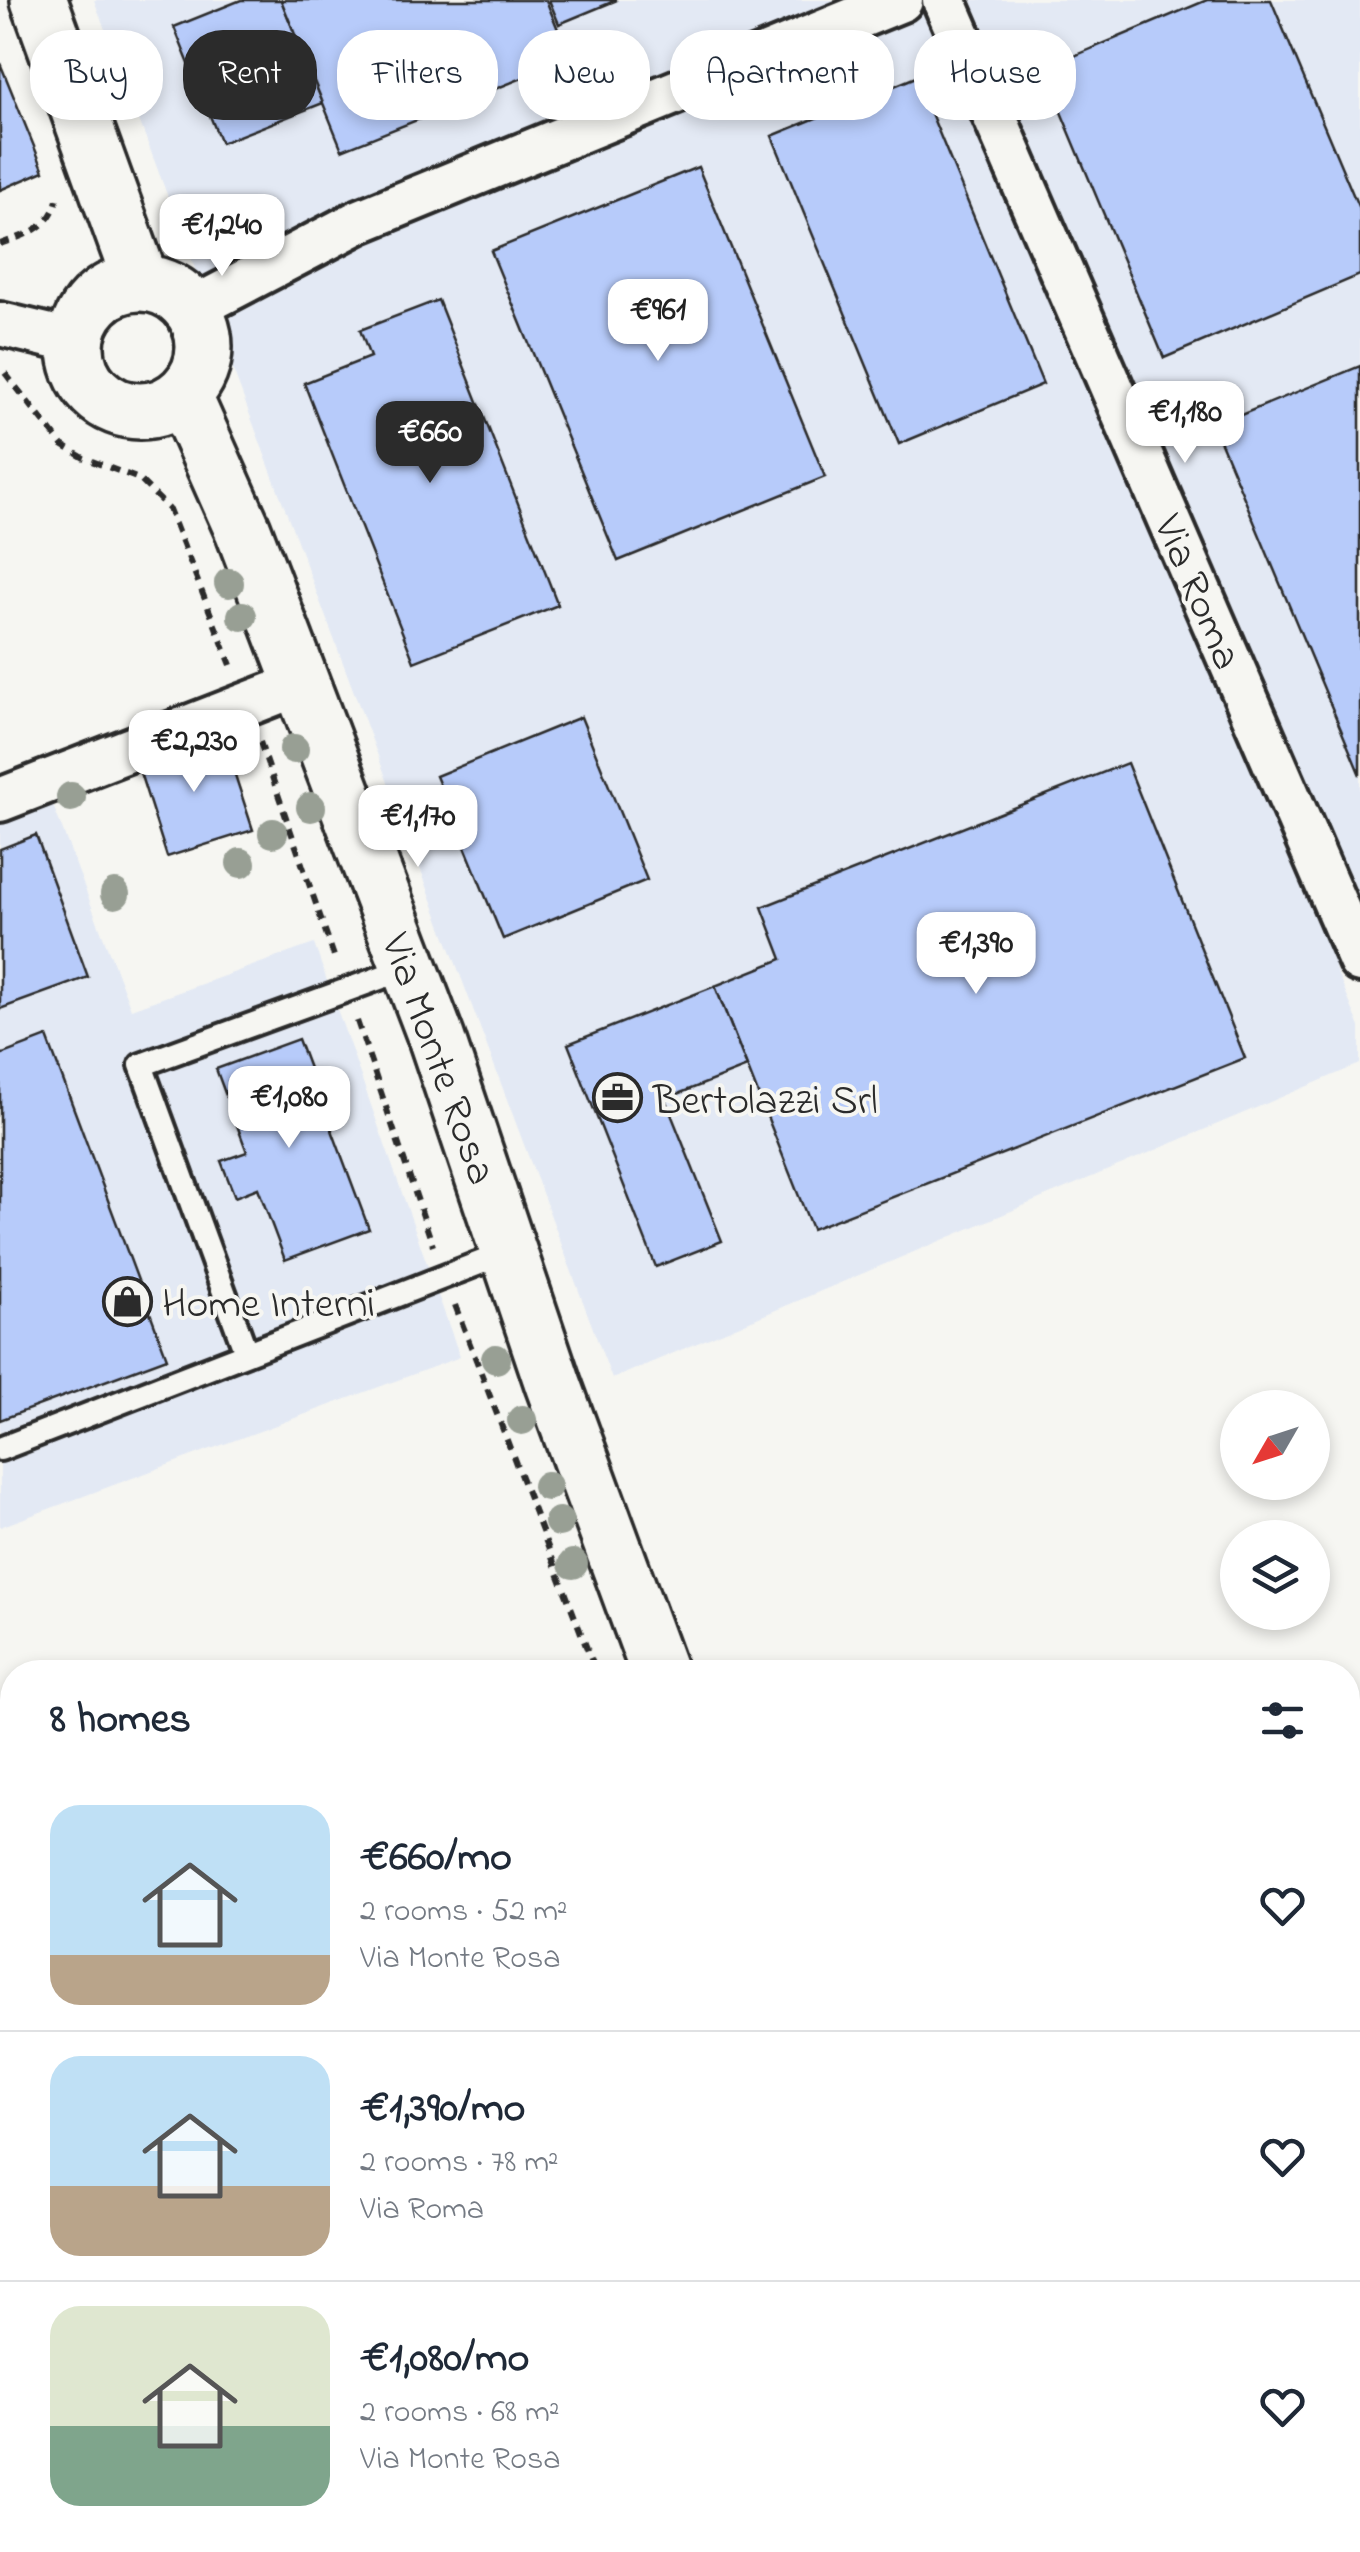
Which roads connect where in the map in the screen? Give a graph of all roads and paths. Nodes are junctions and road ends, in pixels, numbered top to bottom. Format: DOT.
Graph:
graph roads {
  1 [pos="39,0"];
  2 [pos="901,0"];
  3 [pos="944,0"];
  4 [pos="58,195"];
  5 [pos="0,244"];
  6 [pos="141,282"];
  7 [pos="192,309"];
  8 [pos="0,324"];
  9 [pos="75,342"];
  10 [pos="183,395"];
  11 [pos="302,683"];
  12 [pos="0,800"];
  13 [pos="1360,961"];
  14 [pos="410,967"];
  15 [pos="508,1252"];
  16 [pos="246,1352"];
  17 [pos="0,1450"];
  18 [pos="656,1660"];
  1 -- 6 [label="street"];
  2 -- 7 [label="street"];
  3 -- 13 [label="street, Via Roma"];
  4 -- 5 [label="path"];
  6 -- 7 [label="street"];
  6 -- 9 [label="street"];
  7 -- 10 [label="street"];
  8 -- 9 [label="street"];
  9 -- 10 [label="street"];
  10 -- 11 [label="street, Via Monte Rosa"];
  11 -- 12 [label="street"];
  11 -- 14 [label="street, Via Monte Rosa"];
  14 -- 15 [label="street, Via Monte Rosa"];
  14 -- 16 [label="lane"];
  15 -- 16 [label="lane"];
  15 -- 18 [label="street, Via Monte Rosa"];
  16 -- 17 [label="lane"];
}
